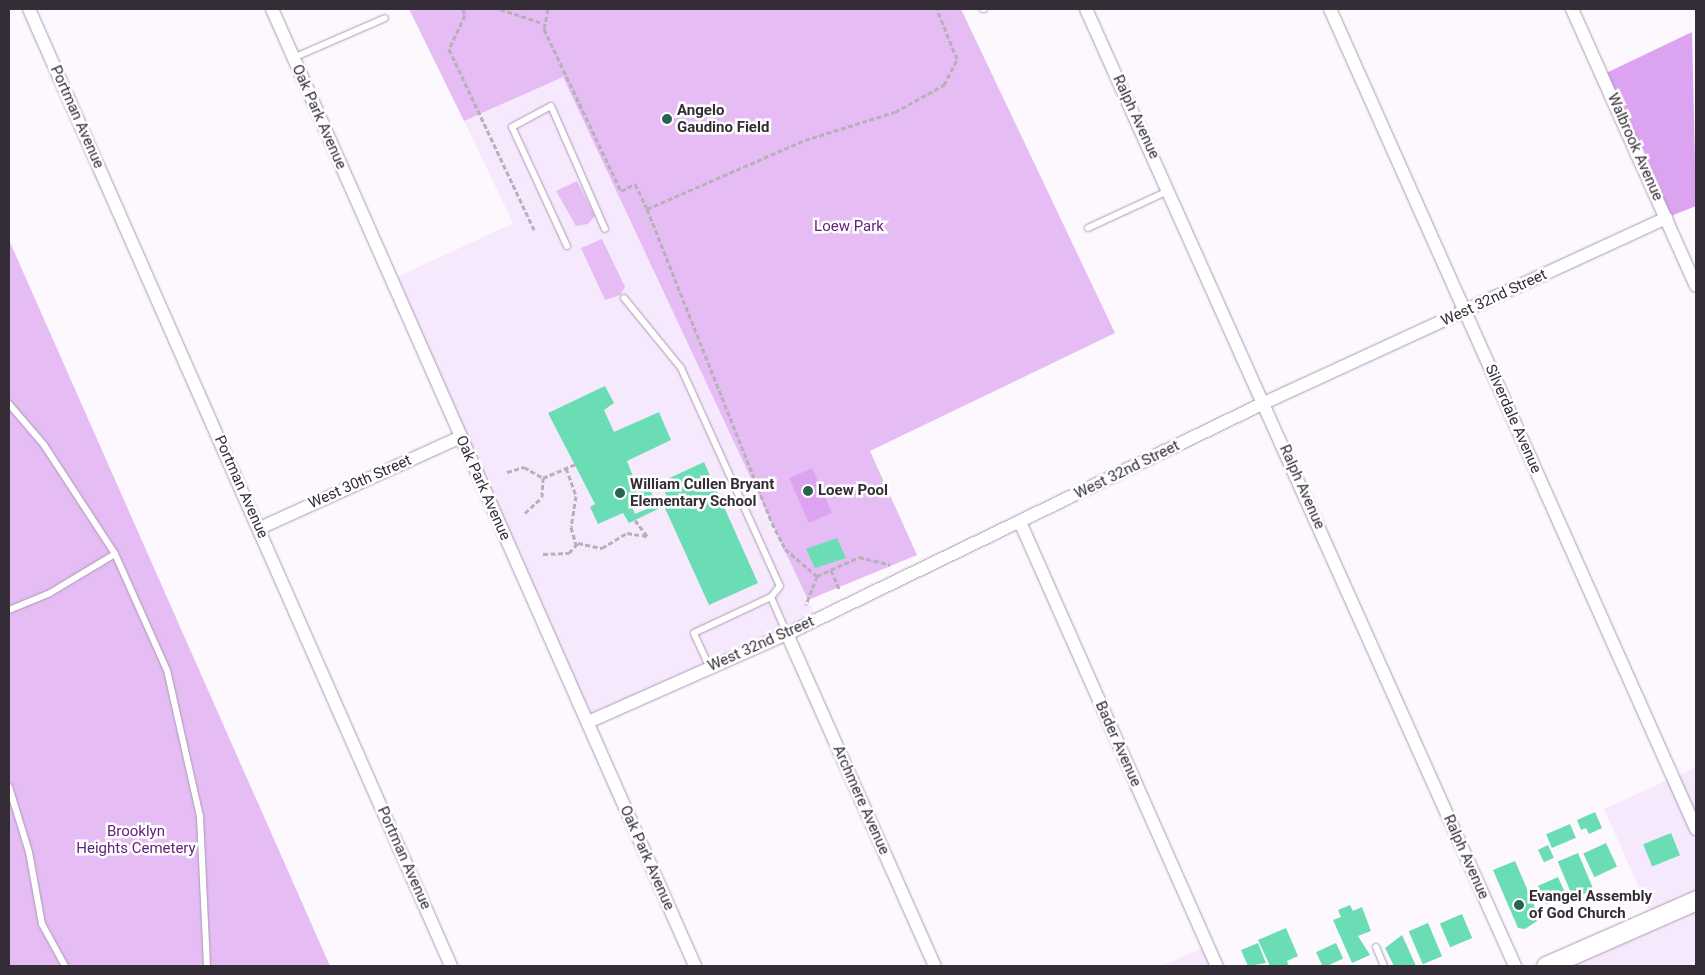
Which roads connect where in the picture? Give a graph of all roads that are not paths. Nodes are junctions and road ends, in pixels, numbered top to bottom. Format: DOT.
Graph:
graph roads {
  1 [pos="29,9"];
  2 [pos="272,9"];
  3 [pos="1086,9"];
  4 [pos="1330,9"];
  5 [pos="1572,9"];
  6 [pos="385,18"];
  7 [pos="293,58"];
  8 [pos="1170,190"];
  9 [pos="1666,218"];
  10 [pos="1088,228"];
  11 [pos="605,229"];
  12 [pos="567,246"];
  13 [pos="1696,286"];
  14 [pos="624,298"];
  15 [pos="1465,312"];
  16 [pos="1264,403"];
  17 [pos="9,404"];
  18 [pos="461,437"];
  19 [pos="1020,522"];
  20 [pos="260,528"];
  21 [pos="115,554"];
  22 [pos="771,597"];
  23 [pos="9,610"];
  24 [pos="787,634"];
  25 [pos="710,668"];
  26 [pos="588,722"];
  27 [pos="9,787"];
  28 [pos="1696,829"];
  29 [pos="1696,900"];
  30 [pos="1376,947"];
  31 [pos="65,966"];
  32 [pos="207,966"];
  33 [pos="451,966"];
  34 [pos="695,966"];
  35 [pos="935,966"];
  36 [pos="1217,966"];
  37 [pos="1384,966"];
  38 [pos="1515,966"];
  39 [pos="1546,966"];
  1 -- 20 [label="street, Portman Avenue"];
  2 -- 7 [label="street, Oak Park Avenue"];
  3 -- 8 [label="street, Ralph Avenue"];
  4 -- 15 [label="street, Silverdale Avenue"];
  5 -- 9 [label="street, Walbrook Avenue"];
  6 -- 7 [label="lane"];
  7 -- 18 [label="street, Oak Park Avenue"];
  8 -- 10 [label="lane"];
  8 -- 16 [label="street, Ralph Avenue"];
  9 -- 13 [label="street, Walbrook Avenue"];
  9 -- 15 [label="street, West 32nd Street"];
  11 -- 12 [label="lane"];
  14 -- 22 [label="lane"];
  15 -- 16 [label="street, West 32nd Street"];
  15 -- 28 [label="street, Silverdale Avenue"];
  16 -- 19 [label="street, West 32nd Street"];
  16 -- 38 [label="street, Ralph Avenue"];
  17 -- 21 [label="lane"];
  18 -- 20 [label="street, West 30th Street"];
  18 -- 26 [label="street, Oak Park Avenue"];
  19 -- 24 [label="street, West 32nd Street"];
  19 -- 36 [label="street, Bader Avenue"];
  20 -- 33 [label="street, Portman Avenue"];
  21 -- 23 [label="lane"];
  21 -- 32 [label="lane"];
  22 -- 24 [label="lane"];
  22 -- 25 [label="lane"];
  24 -- 25 [label="street, West 32nd Street"];
  24 -- 35 [label="street, Archmere Avenue"];
  25 -- 26 [label="street, West 32nd Street"];
  26 -- 34 [label="street, Oak Park Avenue"];
  27 -- 31 [label="lane"];
  29 -- 39 [label="main road"];
  30 -- 37 [label="lane"];
}
